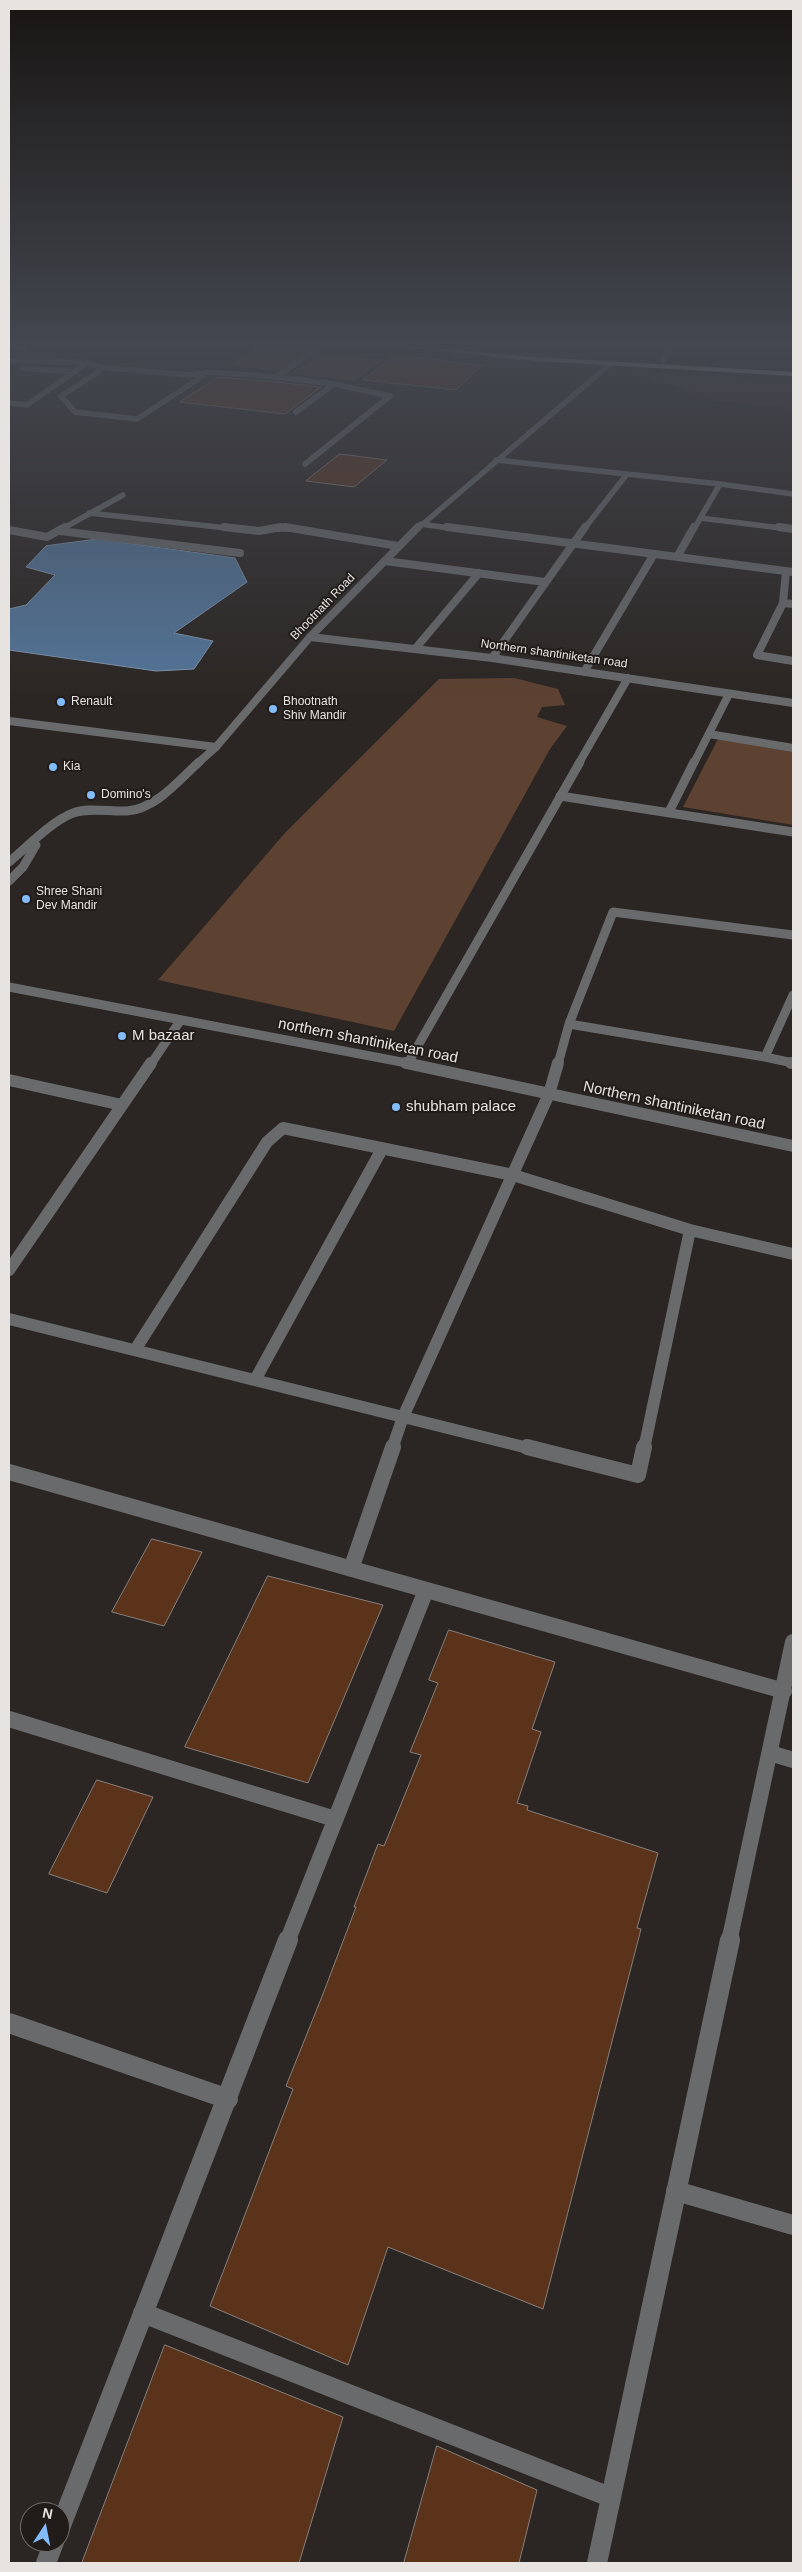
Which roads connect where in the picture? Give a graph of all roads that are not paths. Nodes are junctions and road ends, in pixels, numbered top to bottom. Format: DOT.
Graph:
graph roads {
  1 [pos="490,465"];
  2 [pos="543,465"];
  3 [pos="627,474"];
  4 [pos="720,484"];
  5 [pos="793,494"];
  6 [pos="122,495"];
  7 [pos="90,513"];
  8 [pos="700,518"];
  9 [pos="421,524"];
  10 [pos="793,529"];
  11 [pos="9,530"];
  12 [pos="60,532"];
  13 [pos="572,544"];
  14 [pos="398,546"];
  15 [pos="240,553"];
  16 [pos="654,554"];
  17 [pos="677,557"];
  18 [pos="385,560"];
  19 [pos="790,572"];
  20 [pos="479,573"];
  21 [pos="545,582"];
  22 [pos="783,603"];
  23 [pos="793,604"];
  24 [pos="310,637"];
  25 [pos="415,649"];
  26 [pos="492,658"];
  27 [pos="793,661"];
  28 [pos="584,672"];
  29 [pos="628,678"];
  30 [pos="729,694"];
  31 [pos="793,703"];
  32 [pos="9,721"];
  33 [pos="708,734"];
  34 [pos="216,746"];
  35 [pos="793,748"];
  36 [pos="560,796"];
  37 [pos="669,812"];
  38 [pos="793,832"];
  39 [pos="46,833"];
  40 [pos="9,864"];
  41 [pos="23,867"];
  42 [pos="9,881"];
  43 [pos="793,935"];
  44 [pos="9,987"];
  45 [pos="793,996"];
  46 [pos="180,1022"];
  47 [pos="569,1024"];
  48 [pos="765,1057"];
  49 [pos="408,1063"];
  50 [pos="793,1063"];
  51 [pos="9,1080"];
  52 [pos="549,1094"];
  53 [pos="122,1105"];
  54 [pos="793,1146"];
  55 [pos="382,1149"];
  56 [pos="513,1175"];
  57 [pos="690,1230"];
  58 [pos="793,1254"];
  59 [pos="9,1270"];
  60 [pos="9,1319"];
  61 [pos="135,1350"];
  62 [pos="255,1380"];
  63 [pos="403,1417"];
  64 [pos="9,1472"];
  65 [pos="351,1569"];
  66 [pos="426,1590"];
  67 [pos="793,1642"];
  68 [pos="784,1691"];
  69 [pos="9,1718"];
  70 [pos="770,1753"];
  71 [pos="793,1760"];
  72 [pos="335,1819"];
  73 [pos="9,2022"];
  74 [pos="228,2099"];
  75 [pos="676,2191"];
  76 [pos="793,2224"];
  77 [pos="144,2313"];
  78 [pos="610,2497"];
  79 [pos="70,2502"];
  80 [pos="597,2563"];
  1 -- 9 [label="street, Bhootnath Road"];
  2 -- 3 [label="street"];
  3 -- 4 [label="street"];
  3 -- 13 [label="street"];
  4 -- 5 [label="street"];
  4 -- 8 [label="street"];
  6 -- 7 [label="street"];
  7 -- 12 [label="street"];
  7 -- 14 [label="street"];
  8 -- 10 [label="street"];
  8 -- 17 [label="street"];
  9 -- 13 [label="street"];
  9 -- 14 [label="street, Bhootnath Road"];
  11 -- 12 [label="street"];
  12 -- 15 [label="street"];
  13 -- 16 [label="street"];
  13 -- 21 [label="street"];
  14 -- 18 [label="street, Bhootnath Road"];
  16 -- 17 [label="street"];
  16 -- 28 [label="street"];
  17 -- 19 [label="street"];
  18 -- 20 [label="street"];
  18 -- 24 [label="street, Bhootnath Road"];
  19 -- 22 [label="street"];
  20 -- 21 [label="street"];
  20 -- 25 [label="street"];
  21 -- 26 [label="street"];
  22 -- 23 [label="street"];
  22 -- 27 [label="street"];
  24 -- 25 [label="street, Northern shantiniketan road"];
  24 -- 34 [label="street, Bhootnath Road"];
  25 -- 26 [label="street, Northern shantiniketan road"];
  26 -- 28 [label="street, Northern shantiniketan road"];
  28 -- 29 [label="street, Northern shantiniketan road"];
  29 -- 30 [label="street, Northern shantiniketan road"];
  29 -- 36 [label="street"];
  30 -- 31 [label="street, Northern shantiniketan road"];
  30 -- 33 [label="street"];
  32 -- 34 [label="street"];
  33 -- 35 [label="street"];
  33 -- 37 [label="street"];
  34 -- 39 [label="street, Bhootnath Road"];
  36 -- 37 [label="street"];
  36 -- 49 [label="street"];
  37 -- 38 [label="street"];
  39 -- 40 [label="street, Bhootnath Road"];
  39 -- 41 [label="street, Bhootnath Road"];
  40 -- 41 [label="street"];
  41 -- 42 [label="street, Bhootnath Road"];
  43 -- 47 [label="street"];
  44 -- 46 [label="street, northern shantiniketan road"];
  45 -- 48 [label="street"];
  46 -- 49 [label="street, northern shantiniketan road"];
  46 -- 53 [label="street"];
  47 -- 48 [label="street"];
  47 -- 52 [label="street"];
  48 -- 50 [label="street"];
  49 -- 52 [label="street, northern shantiniketan road"];
  51 -- 53 [label="street"];
  52 -- 54 [label="street, Northern shantiniketan road"];
  52 -- 56 [label="street"];
  53 -- 59 [label="street"];
  55 -- 56 [label="street"];
  55 -- 61 [label="street"];
  55 -- 62 [label="street"];
  56 -- 57 [label="street"];
  56 -- 63 [label="street"];
  57 -- 58 [label="street"];
  57 -- 63 [label="street"];
  60 -- 61 [label="street"];
  61 -- 62 [label="street"];
  62 -- 63 [label="street"];
  63 -- 65 [label="street"];
  64 -- 65 [label="street"];
  65 -- 66 [label="street"];
  66 -- 68 [label="street"];
  66 -- 72 [label="street"];
  67 -- 68 [label="street"];
  68 -- 70 [label="street"];
  69 -- 72 [label="street"];
  70 -- 71 [label="street"];
  70 -- 75 [label="street"];
  72 -- 74 [label="street"];
  73 -- 74 [label="street"];
  74 -- 77 [label="street"];
  75 -- 76 [label="street"];
  75 -- 78 [label="street"];
  77 -- 78 [label="street"];
  77 -- 79 [label="street"];
  78 -- 80 [label="street"];
}
